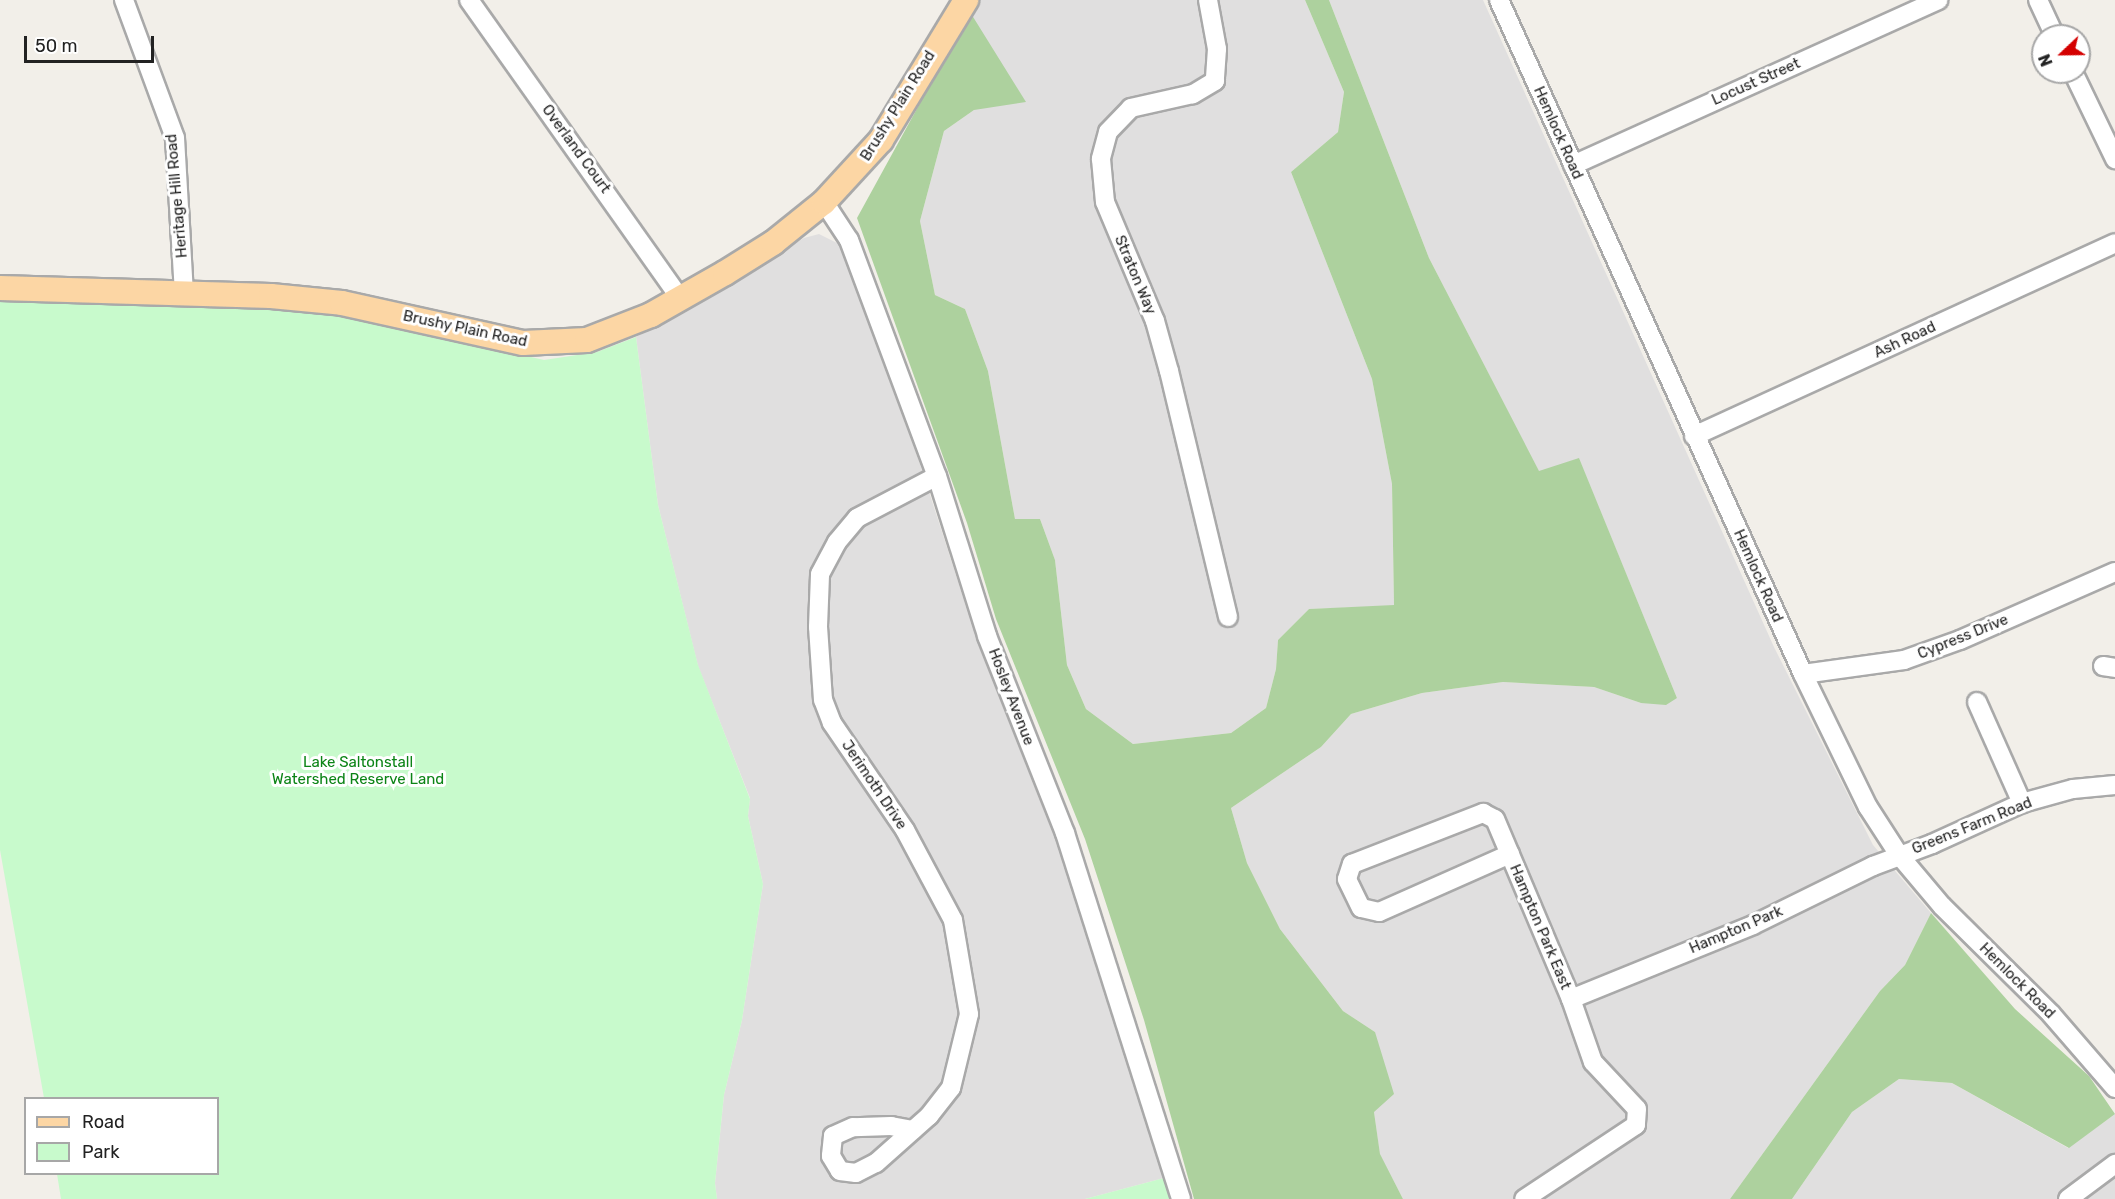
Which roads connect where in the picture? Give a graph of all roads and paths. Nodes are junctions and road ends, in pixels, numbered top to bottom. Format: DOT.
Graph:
graph roads {
  1 [pos="124,0"];
  2 [pos="469,0"];
  3 [pos="966,0"];
  4 [pos="1208,0"];
  5 [pos="1499,0"];
  6 [pos="1939,0"];
  7 [pos="2038,0"];
  8 [pos="2049,24"];
  9 [pos="2079,84"];
  10 [pos="2115,159"];
  11 [pos="1573,165"];
  12 [pos="824,202"];
  13 [pos="2115,243"];
  14 [pos="0,288"];
  15 [pos="184,293"];
  16 [pos="681,298"];
  17 [pos="1694,436"];
  18 [pos="937,476"];
  19 [pos="2115,572"];
  20 [pos="1228,617"];
  21 [pos="1803,674"];
  22 [pos="1977,702"];
  23 [pos="2115,786"];
  24 [pos="2022,803"];
  25 [pos="1510,855"];
  26 [pos="1899,855"];
  27 [pos="1571,999"];
  28 [pos="2115,1088"];
  29 [pos="913,1130"];
  30 [pos="2115,1164"];
  31 [pos="1181,1199"];
  32 [pos="1524,1199"];
  33 [pos="2068,1199"];
  1 -- 15 [label="street, Heritage Hill Road"];
  2 -- 16 [label="street, Overland Court"];
  3 -- 12 [label="main road, Brushy Plain Road"];
  4 -- 20 [label="street, Straton Way"];
  5 -- 11 [label="street, Hemlock Road"];
  6 -- 11 [label="street, Locust Street"];
  7 -- 8 [label="street"];
  9 -- 10 [label="street"];
  11 -- 17 [label="street, Hemlock Road"];
  12 -- 16 [label="main road, Brushy Plain Road"];
  12 -- 18 [label="street, Hosley Avenue"];
  13 -- 17 [label="street, Ash Road"];
  14 -- 15 [label="main road, Brushy Plain Road"];
  15 -- 16 [label="main road, Brushy Plain Road"];
  17 -- 21 [label="street, Hemlock Road"];
  18 -- 29 [label="street, Jerimoth Drive"];
  18 -- 31 [label="street, Hosley Avenue"];
  19 -- 21 [label="street, Cypress Drive"];
  21 -- 26 [label="street, Hemlock Road"];
  22 -- 24 [label="street"];
  23 -- 24 [label="street, Greens Farm Road"];
  24 -- 26 [label="street, Greens Farm Road"];
  25 -- 25 [label="street, Hampton Park East"];
  25 -- 27 [label="street, Hampton Park East"];
  26 -- 27 [label="street, Hampton Park"];
  26 -- 28 [label="street, Hemlock Road"];
  27 -- 32 [label="street, Hampton Park East"];
  30 -- 33 [label="street"];
}
